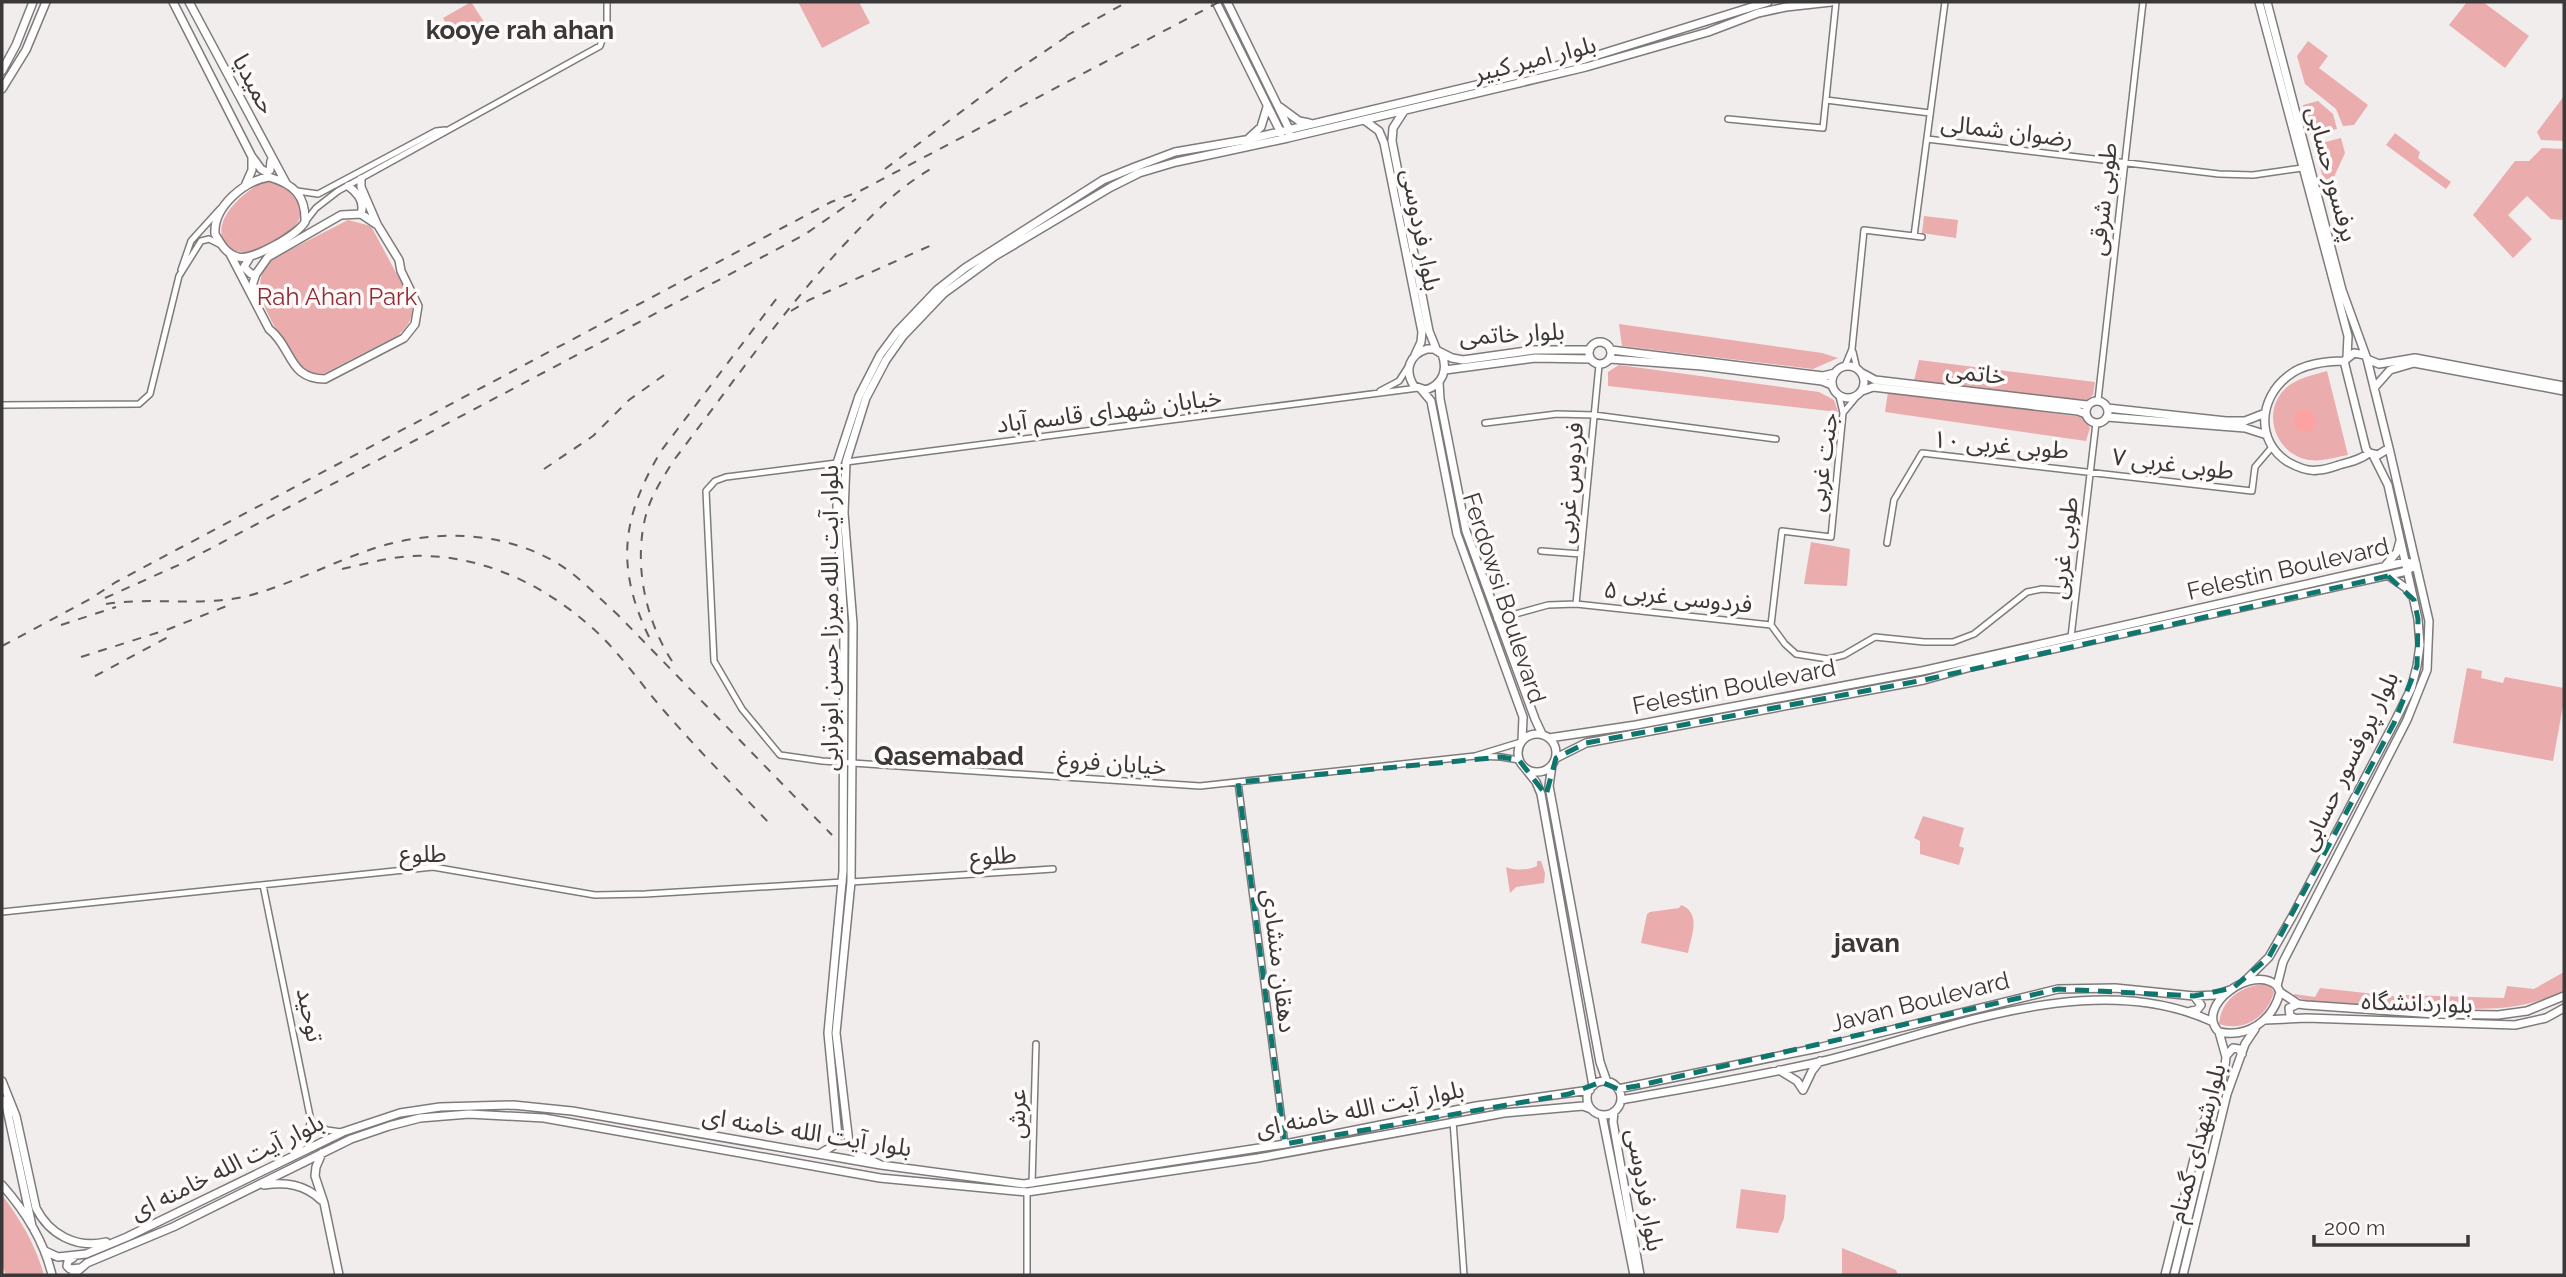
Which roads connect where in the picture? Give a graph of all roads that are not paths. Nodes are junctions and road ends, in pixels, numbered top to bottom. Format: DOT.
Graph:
graph roads {
  1 [pos="33,2"];
  2 [pos="46,2"];
  3 [pos="173,2"];
  4 [pos="190,2"];
  5 [pos="607,2"];
  6 [pos="1216,2"];
  7 [pos="1227,2"];
  8 [pos="1768,2"];
  9 [pos="1834,2"];
  10 [pos="1945,2"];
  11 [pos="2143,2"];
  12 [pos="2259,2"];
  13 [pos="2267,2"];
  14 [pos="2,71"];
  15 [pos="1502,83"];
  16 [pos="2,89"];
  17 [pos="1826,100"];
  18 [pos="1276,103"];
  19 [pos="1267,107"];
  20 [pos="1404,110"];
  21 [pos="1930,113"];
  22 [pos="1728,119"];
  23 [pos="1364,120"];
  24 [pos="1313,124"];
  25 [pos="1289,129"];
  26 [pos="446,130"];
  27 [pos="1280,132"];
  28 [pos="1288,138"];
  29 [pos="1927,139"];
  30 [pos="1245,144"];
  31 [pos="252,157"];
  32 [pos="271,158"];
  33 [pos="2124,163"];
  34 [pos="2302,168"];
  35 [pos="361,179"];
  36 [pos="286,184"];
  37 [pos="245,186"];
  38 [pos="348,186"];
  39 [pos="296,191"];
  40 [pos="228,201"];
  41 [pos="361,214"];
  42 [pos="305,222"];
  43 [pos="377,224"];
  44 [pos="1914,236"];
  45 [pos="1922,237"];
  46 [pos="222,246"];
  47 [pos="230,254"];
  48 [pos="250,257"];
  49 [pos="256,274"];
  50 [pos="179,276"];
  51 [pos="254,303"];
  52 [pos="1852,349"];
  53 [pos="1611,350"];
  54 [pos="1437,351"];
  55 [pos="1415,355"];
  56 [pos="1589,355"];
  57 [pos="2366,357"];
  58 [pos="1610,359"];
  59 [pos="2346,359"];
  60 [pos="2379,364"];
  61 [pos="1599,365"];
  62 [pos="1845,366"];
  63 [pos="1408,367"];
  64 [pos="1445,370"];
  65 [pos="1859,371"];
  66 [pos="1835,373"];
  67 [pos="2385,374"];
  68 [pos="1439,382"];
  69 [pos="1832,385"];
  70 [pos="2374,388"];
  71 [pos="1419,389"];
  72 [pos="2564,389"];
  73 [pos="1376,393"];
  74 [pos="1859,393"];
  75 [pos="1839,396"];
  76 [pos="2098,400"];
  77 [pos="2,405"];
  78 [pos="2087,409"];
  79 [pos="2107,412"];
  80 [pos="1843,413"];
  81 [pos="2263,414"];
  82 [pos="1594,415"];
  83 [pos="1485,423"];
  84 [pos="2096,423"];
  85 [pos="2267,435"];
  86 [pos="1776,439"];
  87 [pos="2272,447"];
  88 [pos="2389,448"];
  89 [pos="2371,454"];
  90 [pos="846,462"];
  91 [pos="837,463"];
  92 [pos="2090,472"];
  93 [pos="2400,537"];
  94 [pos="1887,543"];
  95 [pos="1541,551"];
  96 [pos="1581,554"];
  97 [pos="2405,562"];
  98 [pos="2416,565"];
  99 [pos="2383,567"];
  100 [pos="2407,571"];
  101 [pos="2388,576"];
  102 [pos="2076,591"];
  103 [pos="2414,600"];
  104 [pos="1576,604"];
  105 [pos="1497,619"];
  106 [pos="1771,625"];
  107 [pos="2071,636"];
  108 [pos="1922,671"];
  109 [pos="1924,680"];
  110 [pos="1533,714"];
  111 [pos="1523,717"];
  112 [pos="1546,736"];
  113 [pos="1567,736"];
  114 [pos="1521,741"];
  115 [pos="1573,748"];
  116 [pos="1475,756"];
  117 [pos="1554,761"];
  118 [pos="847,763"];
  119 [pos="1522,764"];
  120 [pos="1550,781"];
  121 [pos="1238,782"];
  122 [pos="1536,782"];
  123 [pos="1054,869"];
  124 [pos="847,882"];
  125 [pos="262,885"];
  126 [pos="2,912"];
  127 [pos="2269,957"];
  128 [pos="2283,962"];
  129 [pos="2241,984"];
  130 [pos="2234,988"];
  131 [pos="2278,989"];
  132 [pos="2194,996"];
  133 [pos="2564,996"];
  134 [pos="2298,1004"];
  135 [pos="2564,1008"];
  136 [pos="2190,1012"];
  137 [pos="2294,1018"];
  138 [pos="2264,1020"];
  139 [pos="2211,1021"];
  140 [pos="832,1023"];
  141 [pos="2258,1026"];
  142 [pos="2218,1032"];
  143 [pos="1036,1044"];
  144 [pos="1800,1052"];
  145 [pos="2242,1055"];
  146 [pos="2226,1057"];
  147 [pos="1820,1061"];
  148 [pos="1803,1065"];
  149 [pos="1779,1070"];
  150 [pos="2,1082"];
  151 [pos="1607,1082"];
  152 [pos="1628,1087"];
  153 [pos="1592,1088"];
  154 [pos="1618,1089"];
  155 [pos="1569,1094"];
  156 [pos="1631,1098"];
  157 [pos="1621,1100"];
  158 [pos="2217,1100"];
  159 [pos="1569,1107"];
  160 [pos="1591,1109"];
  161 [pos="1614,1112"];
  162 [pos="1602,1115"];
  163 [pos="312,1121"];
  164 [pos="1453,1121"];
  165 [pos="343,1132"];
  166 [pos="695,1134"];
  167 [pos="694,1144"];
  168 [pos="1285,1144"];
  169 [pos="323,1153"];
  170 [pos="819,1154"];
  171 [pos="292,1157"];
  172 [pos="881,1165"];
  173 [pos="27,1167"];
  174 [pos="23,1179"];
  175 [pos="1032,1184"];
  176 [pos="2,1185"];
  177 [pos="257,1186"];
  178 [pos="1027,1192"];
  179 [pos="324,1203"];
  180 [pos="32,1226"];
  181 [pos="127,1237"];
  182 [pos="45,1251"];
  183 [pos="77,1256"];
  184 [pos="80,1268"];
  185 [pos="52,1275"];
  186 [pos="73,1275"];
  187 [pos="339,1275"];
  188 [pos="1027,1275"];
  189 [pos="1464,1275"];
  190 [pos="1634,1275"];
  191 [pos="1640,1275"];
  192 [pos="2165,1275"];
  193 [pos="2174,1275"];
  194 [pos="2183,1275"];
  1 -- 14 [label="main road"];
  2 -- 16 [label="main road"];
  3 -- 31 [label="main road, حمیدیا"];
  4 -- 32 [label="main road, حمیدیا"];
  5 -- 26 [label="street"];
  6 -- 19 [label="main road"];
  7 -- 18 [label="main road"];
  8 -- 15 [label="main road, بلوار امیر کبیر"];
  9 -- 15 [label="main road, بلوار امیر کبیر"];
  9 -- 17 [label="street"];
  10 -- 21 [label="street"];
  11 -- 33 [label="street, طوبی شرقی"];
  12 -- 34 [label="main road, پرفسور حسابی"];
  13 -- 57 [label="main road, پرفسور حسابی"];
  15 -- 20 [label="main road, بلوار امیر کبیر"];
  15 -- 24 [label="main road, بلوار امیر کبیر"];
  17 -- 21 [label="street"];
  17 -- 22 [label="street"];
  18 -- 24 [label="main road"];
  18 -- 25 [label="main road"];
  19 -- 27 [label="main road"];
  19 -- 30 [label="main road"];
  20 -- 23 [label="main road, بلوار امیر کبیر"];
  20 -- 54 [label="main road, بلوار فردوسی"];
  21 -- 29 [label="street"];
  23 -- 28 [label="main road, بلوار امیر کبیر"];
  23 -- 55 [label="main road, بلوار فردوسی"];
  24 -- 25 [label="main road, بلوار امیر کبیر"];
  25 -- 27 [label="main road, بلوار امیر کبیر"];
  25 -- 28 [label="main road"];
  26 -- 35 [label="street"];
  26 -- 39 [label="street"];
  27 -- 28 [label="main road"];
  27 -- 30 [label="main road, بلوار امیر کبیر"];
  28 -- 30 [label="main road, بلوار امیر کبیر"];
  29 -- 33 [label="street, رضوان شمالی"];
  29 -- 44 [label="street"];
  30 -- 90 [label="main road, بلوار آیت الله میرزا حسن ابوترابی"];
  30 -- 91 [label="main road, بلوار آیت الله میرزا حسن ابوترابی"];
  31 -- 32 [label="main road"];
  31 -- 37 [label="main road"];
  32 -- 36 [label="main road, حمیدیا"];
  33 -- 34 [label="street, رضوان شمالی"];
  33 -- 76 [label="street, طوبی شرقی"];
  34 -- 59 [label="main road, پرفسور حسابی"];
  35 -- 38 [label="street"];
  35 -- 43 [label="main road"];
  36 -- 37 [label="main road"];
  36 -- 39 [label="main road"];
  37 -- 40 [label="main road"];
  38 -- 41 [label="main road"];
  38 -- 42 [label="street"];
  39 -- 42 [label="main road"];
  40 -- 46 [label="main road"];
  40 -- 50 [label="street"];
  41 -- 43 [label="main road"];
  41 -- 49 [label="main road"];
  42 -- 48 [label="main road"];
  43 -- 51 [label="main road"];
  44 -- 45 [label="street"];
  44 -- 52 [label="street"];
  46 -- 47 [label="main road"];
  46 -- 50 [label="street"];
  47 -- 48 [label="main road"];
  47 -- 51 [label="main road"];
  48 -- 49 [label="main road"];
  49 -- 51 [label="main road"];
  50 -- 77 [label="street"];
  52 -- 62 [label="street"];
  52 -- 65 [label="street"];
  53 -- 56 [label="main road"];
  53 -- 58 [label="main road"];
  53 -- 66 [label="main road"];
  54 -- 55 [label="main road"];
  54 -- 56 [label="main road, بلوار خاتمی"];
  54 -- 64 [label="main road"];
  55 -- 63 [label="main road"];
  56 -- 61 [label="main road"];
  56 -- 64 [label="main road, بلوار خاتمی"];
  57 -- 59 [label="main road"];
  57 -- 60 [label="main road"];
  57 -- 70 [label="main road, پرفسور حسابی"];
  58 -- 61 [label="main road"];
  58 -- 69 [label="main road"];
  59 -- 81 [label="main road"];
  59 -- 89 [label="main road"];
  60 -- 67 [label="main road"];
  60 -- 72 [label="main road"];
  61 -- 82 [label="street, فردوس غربی"];
  62 -- 65 [label="main road"];
  62 -- 66 [label="main road"];
  63 -- 71 [label="main road"];
  63 -- 73 [label="street"];
  64 -- 68 [label="main road"];
  65 -- 74 [label="main road"];
  65 -- 78 [label="main road, خاتمی"];
  66 -- 69 [label="main road"];
  67 -- 70 [label="main road"];
  67 -- 72 [label="main road"];
  68 -- 71 [label="main road"];
  68 -- 105 [label="main road, Ferdowsi Boulevard"];
  69 -- 75 [label="main road"];
  70 -- 88 [label="main road, بلوار پروفسور حسابی"];
  71 -- 73 [label="street, خیابان شهدای قاسم آباد"];
  71 -- 111 [label="main road, Ferdowsi Boulevard"];
  73 -- 90 [label="street, خیابان شهدای قاسم آباد"];
  74 -- 75 [label="main road"];
  74 -- 78 [label="main road, خاتمی"];
  74 -- 80 [label="street, جنت غربی"];
  75 -- 80 [label="street"];
  76 -- 78 [label="main road"];
  76 -- 79 [label="main road"];
  78 -- 84 [label="main road"];
  79 -- 81 [label="main road"];
  79 -- 84 [label="main road"];
  79 -- 85 [label="main road"];
  80 -- 106 [label="street, جنت غربی"];
  81 -- 85 [label="main road"];
  82 -- 83 [label="street"];
  82 -- 86 [label="street"];
  82 -- 96 [label="street, فردوس غربی"];
  84 -- 92 [label="street, طوبی غربی"];
  85 -- 87 [label="main road"];
  87 -- 89 [label="main road"];
  87 -- 92 [label="street, طوبی غربی ۷"];
  88 -- 89 [label="main road"];
  88 -- 98 [label="main road, بلوار پروفسور حسابی"];
  89 -- 93 [label="main road, بلوار پروفسور حسابی"];
  90 -- 91 [label="main road"];
  90 -- 118 [label="main road, بلوار آیت الله میرزا حسن ابوترابی"];
  91 -- 118 [label="main road, بلوار آیت الله میرزا حسن ابوترابی"];
  91 -- 118 [label="street, خیابان فروغ"];
  92 -- 94 [label="street, طوبی غربی ۱۰"];
  92 -- 102 [label="street, طوبی غربی"];
  93 -- 97 [label="main road, بلوار پروفسور حسابی"];
  93 -- 99 [label="main road"];
  95 -- 96 [label="street"];
  96 -- 104 [label="street, فردوس غربی"];
  97 -- 98 [label="main road, Felestin Boulevard"];
  97 -- 99 [label="main road, Felestin Boulevard"];
  97 -- 100 [label="main road, بلوار پروفسور حسابی"];
  98 -- 100 [label="main road, Felestin Boulevard"];
  98 -- 128 [label="main road, بلوار پروفسور حسابی"];
  99 -- 107 [label="main road, Felestin Boulevard"];
  100 -- 101 [label="main road, Felestin Boulevard"];
  100 -- 103 [label="main road, بلوار پروفسور حسابی"];
  101 -- 103 [label="main road"];
  101 -- 109 [label="main road, Felestin Boulevard"];
  102 -- 106 [label="street, فردوسی غربی ۵"];
  102 -- 107 [label="street, طوبی غربی"];
  103 -- 127 [label="main road, بلوار پروفسور حسابی"];
  104 -- 105 [label="street, فردوسی غربی ۵"];
  104 -- 106 [label="street, فردوسی غربی ۵"];
  105 -- 110 [label="main road, Ferdowsi Boulevard"];
  107 -- 108 [label="main road, Felestin Boulevard"];
  108 -- 109 [label="main road"];
  108 -- 113 [label="main road, Felestin Boulevard"];
  109 -- 115 [label="main road, Felestin Boulevard"];
  110 -- 111 [label="main road"];
  110 -- 112 [label="main road, Ferdowsi Boulevard"];
  111 -- 114 [label="main road, Ferdowsi Boulevard"];
  112 -- 113 [label="main road, Felestin Boulevard"];
  112 -- 114 [label="main road"];
  112 -- 117 [label="main road"];
  113 -- 115 [label="main road"];
  114 -- 116 [label="street, خیابان فروغ"];
  114 -- 119 [label="main road"];
  115 -- 117 [label="main road, Felestin Boulevard"];
  116 -- 119 [label="street, خیابان فروغ"];
  116 -- 121 [label="street, خیابان فروغ"];
  117 -- 119 [label="main road"];
  117 -- 120 [label="main road"];
  118 -- 121 [label="street, خیابان فروغ"];
  118 -- 124 [label="main road, بلوار آیت الله میرزا حسن ابوترابی"];
  119 -- 122 [label="main road"];
  120 -- 122 [label="main road"];
  120 -- 151 [label="main road"];
  121 -- 168 [label="street, دهقان منشادی"];
  122 -- 153 [label="main road"];
  123 -- 124 [label="street, طلوع"];
  124 -- 125 [label="street, طلوع"];
  124 -- 140 [label="main road, بلوار آیت الله میرزا حسن ابوترابی"];
  125 -- 126 [label="street, طلوع"];
  125 -- 163 [label="street, توحید"];
  127 -- 128 [label="main road"];
  127 -- 129 [label="main road, بلوار پروفسور حسابی"];
  128 -- 131 [label="main road, بلوار پروفسور حسابی"];
  129 -- 130 [label="main road"];
  129 -- 131 [label="main road"];
  130 -- 132 [label="main road, Javan Boulevard"];
  130 -- 139 [label="main road"];
  131 -- 134 [label="main road, بلواردانشگاه"];
  131 -- 138 [label="main road"];
  132 -- 136 [label="main road"];
  132 -- 144 [label="main road, Javan Boulevard"];
  133 -- 134 [label="main road, بلواردانشگاه"];
  134 -- 137 [label="main road"];
  135 -- 137 [label="main road, بلواردانشگاه"];
  136 -- 139 [label="main road, Javan Boulevard"];
  136 -- 147 [label="main road, Javan Boulevard"];
  137 -- 138 [label="main road, بلواردانشگاه"];
  138 -- 141 [label="main road"];
  139 -- 142 [label="main road"];
  140 -- 170 [label="main road, بلوار آیت الله میرزا حسن ابوترابی"];
  140 -- 172 [label="main road, بلوار آیت الله میرزا حسن ابوترابی"];
  141 -- 142 [label="main road"];
  141 -- 145 [label="main road, بلوارشهدای گمنام"];
  142 -- 146 [label="main road, بلوارشهدای گمنام"];
  143 -- 175 [label="street, عرش"];
  144 -- 148 [label="main road"];
  144 -- 152 [label="main road, Javan Boulevard"];
  145 -- 146 [label="main road"];
  145 -- 194 [label="main road, بلوارشهدای گمنام"];
  146 -- 158 [label="main road, بلوارشهدای گمنام"];
  147 -- 148 [label="main road, Javan Boulevard"];
  147 -- 149 [label="main road"];
  148 -- 149 [label="main road, Javan Boulevard"];
  149 -- 156 [label="main road, Javan Boulevard"];
  150 -- 173 [label="main road"];
  150 -- 174 [label="main road"];
  151 -- 153 [label="main road"];
  151 -- 154 [label="main road"];
  152 -- 154 [label="main road, Javan Boulevard"];
  152 -- 156 [label="main road"];
  153 -- 155 [label="main road, بلوار آیت الله خامنه ای"];
  153 -- 160 [label="main road"];
  154 -- 157 [label="main road"];
  155 -- 159 [label="main road"];
  155 -- 168 [label="main road, بلوار آیت الله خامنه ای"];
  156 -- 157 [label="main road, Javan Boulevard"];
  157 -- 161 [label="main road"];
  158 -- 192 [label="main road"];
  158 -- 193 [label="main road, بلوارشهدای گمنام"];
  159 -- 160 [label="main road, بلوار آیت الله خامنه ای"];
  159 -- 164 [label="main road, بلوار آیت الله خامنه ای"];
  160 -- 162 [label="main road"];
  161 -- 162 [label="main road"];
  161 -- 191 [label="main road, بلوار فردوسی"];
  162 -- 190 [label="main road, بلوار فردوسی"];
  163 -- 165 [label="street"];
  163 -- 171 [label="street"];
  164 -- 178 [label="main road, بلوار آیت الله خامنه ای"];
  164 -- 189 [label="street"];
  165 -- 166 [label="main road, بلوار آیت الله خامنه ای"];
  165 -- 171 [label="main road, بلوار آیت الله خامنه ای"];
  166 -- 167 [label="main road"];
  166 -- 170 [label="main road, بلوار آیت الله خامنه ای"];
  167 -- 169 [label="main road, بلوار آیت الله خامنه ای"];
  167 -- 178 [label="main road, بلوار آیت الله خامنه ای"];
  168 -- 175 [label="main road, بلوار آیت الله خامنه ای"];
  169 -- 177 [label="main road, بلوار آیت الله خامنه ای"];
  169 -- 179 [label="main road"];
  170 -- 172 [label="main road, بلوار آیت الله خامنه ای"];
  171 -- 181 [label="main road, بلوار آیت الله خامنه ای"];
  172 -- 175 [label="main road, بلوار آیت الله خامنه ای"];
  173 -- 174 [label="main road"];
  173 -- 181 [label="main road"];
  174 -- 180 [label="main road"];
  176 -- 180 [label="main road"];
  177 -- 179 [label="main road"];
  177 -- 184 [label="main road, بلوار آیت الله خامنه ای"];
  178 -- 188 [label="street"];
  179 -- 187 [label="main road"];
  180 -- 182 [label="main road"];
  181 -- 183 [label="main road, بلوار آیت الله خامنه ای"];
  182 -- 183 [label="main road, بلوار آیت الله خامنه ای"];
  182 -- 185 [label="main road"];
  183 -- 184 [label="main road"];
  184 -- 186 [label="main road, بلوار آیت الله خامنه ای"];
}
